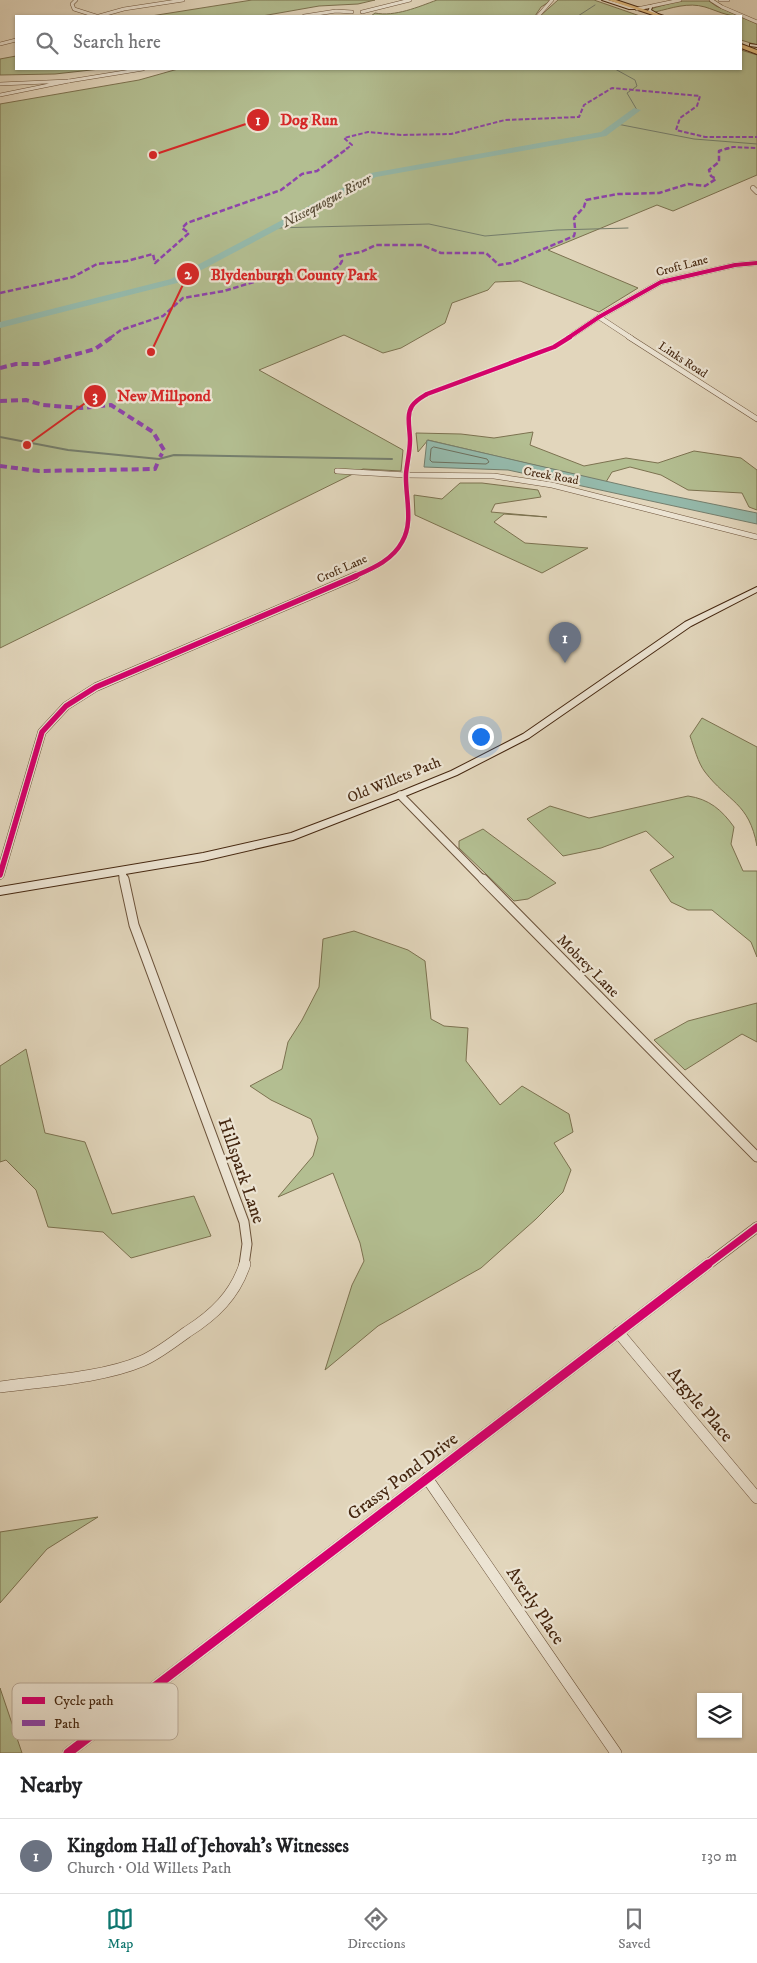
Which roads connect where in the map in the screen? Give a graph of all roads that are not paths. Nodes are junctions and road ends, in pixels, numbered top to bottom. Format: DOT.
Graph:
graph roads {
  1 [pos="76,0"];
  2 [pos="183,0"];
  3 [pos="407,0"];
  4 [pos="552,0"];
  5 [pos="599,0"];
  6 [pos="604,0"];
  7 [pos="660,0"];
  8 [pos="680,0"];
  9 [pos="711,0"];
  10 [pos="720,0"];
  11 [pos="728,0"];
  12 [pos="614,1"];
  13 [pos="645,5"];
  14 [pos="652,6"];
  15 [pos="635,9"];
  16 [pos="351,13"];
  17 [pos="360,14"];
  18 [pos="94,15"];
  19 [pos="101,15"];
  20 [pos="310,15"];
  21 [pos="343,15"];
  22 [pos="539,15"];
  23 [pos="645,15"];
  24 [pos="656,15"];
  25 [pos="657,15"];
  26 [pos="741,15"];
  27 [pos="742,16"];
  28 [pos="757,22"];
  29 [pos="15,40"];
  30 [pos="742,42"];
  31 [pos="0,44"];
  32 [pos="742,46"];
  33 [pos="756,48"];
  34 [pos="137,70"];
  35 [pos="69,82"];
  36 [pos="0,84"];
  37 [pos="0,95"];
  38 [pos="753,188"];
  39 [pos="757,192"];
  40 [pos="757,263"];
  41 [pos="599,317"];
  42 [pos="757,419"];
  43 [pos="337,471"];
  44 [pos="406,475"];
  45 [pos="757,537"];
  46 [pos="757,590"];
  47 [pos="400,795"];
  48 [pos="122,872"];
  49 [pos="0,875"];
  50 [pos="0,891"];
  51 [pos="757,1157"];
  52 [pos="757,1227"];
  53 [pos="618,1332"];
  54 [pos="0,1387"];
  55 [pos="427,1478"];
  56 [pos="757,1498"];
  57 [pos="159,1683"];
  58 [pos="85,1740"];
  59 [pos="68,1753"];
  60 [pos="616,1753"];
  1 -- 18 [label="street"];
  2 -- 19 [label="street"];
  3 -- 17 [label="street"];
  4 -- 22 [label="street"];
  5 -- 15 [label="highway"];
  6 -- 15 [label="main road"];
  7 -- 13 [label="street"];
  8 -- 14 [label="street"];
  9 -- 26 [label="street"];
  10 -- 11 [label="street"];
  12 -- 13 [label="main road"];
  12 -- 15 [label="highway"];
  13 -- 15 [label="street"];
  14 -- 15 [label="street"];
  14 -- 25 [label="main road"];
  15 -- 23 [label="highway"];
  15 -- 24 [label="highway"];
  16 -- 17 [label="street"];
  16 -- 17 [label="street"];
  16 -- 20 [label="street"];
  16 -- 21 [label="street"];
  27 -- 28 [label="street"];
  29 -- 31 [label="street"];
  30 -- 33 [label="highway"];
  32 -- 33 [label="highway"];
  34 -- 35 [label="street"];
  35 -- 36 [label="street"];
  35 -- 37 [label="street"];
  38 -- 39 [label="street"];
  40 -- 41 [label="street, Croft Lane"];
  41 -- 42 [label="street, Links Road"];
  41 -- 44 [label="street, Croft Lane"];
  43 -- 44 [label="street, Creek Road"];
  44 -- 45 [label="street, Creek Road"];
  44 -- 49 [label="street, Croft Lane"];
  46 -- 47 [label="main road, Old Willets Path"];
  47 -- 48 [label="main road, Old Willets Path"];
  47 -- 51 [label="street, Mobrey Lane"];
  48 -- 50 [label="main road, Old Willets Path"];
  48 -- 54 [label="street, Hillspark Lane"];
  52 -- 53 [label="street, Grassy Pond Drive"];
  53 -- 55 [label="street, Grassy Pond Drive"];
  53 -- 56 [label="street, Argyle Place"];
  55 -- 57 [label="street, Grassy Pond Drive"];
  55 -- 60 [label="street, Averly Place"];
  58 -- 59 [label="street, Grassy Pond Drive"];
}
